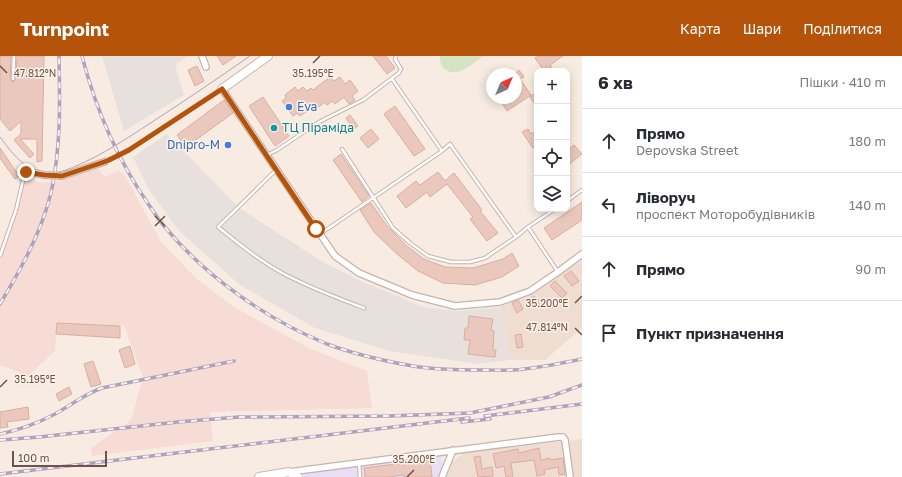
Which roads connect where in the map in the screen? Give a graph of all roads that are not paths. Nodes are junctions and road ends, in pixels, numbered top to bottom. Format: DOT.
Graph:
graph roads {
  1 [pos="14,56"];
  2 [pos="202,56"];
  3 [pos="268,56"];
  4 [pos="396,56"];
  5 [pos="206,67"];
  6 [pos="14,79"];
  7 [pos="392,79"];
  8 [pos="222,89"];
  9 [pos="342,149"];
  10 [pos="442,151"];
  11 [pos="267,155"];
  12 [pos="107,161"];
  13 [pos="276,169"];
  14 [pos="26,172"];
  15 [pos="582,190"];
  16 [pos="374,198"];
  17 [pos="570,198"];
  18 [pos="550,212"];
  19 [pos="528,227"];
  20 [pos="320,234"];
  21 [pos="516,237"];
  22 [pos="582,254"];
  23 [pos="0,256"];
  24 [pos="558,272"];
  25 [pos="364,308"];
  26 [pos="452,450"];
  27 [pos="359,462"];
  28 [pos="289,472"];
  29 [pos="259,477"];
  30 [pos="298,477"];
  31 [pos="360,477"];
  32 [pos="442,477"];
  33 [pos="570,477"];
  1 -- 6 [label="lane"];
  2 -- 5 [label="street"];
  3 -- 8 [label="street"];
  4 -- 7 [label="lane"];
  7 -- 10 [label="lane"];
  7 -- 11 [label="lane"];
  8 -- 11 [label="street"];
  8 -- 12 [label="lane, bridge"];
  9 -- 16 [label="lane"];
  10 -- 16 [label="lane"];
  10 -- 21 [label="lane"];
  11 -- 13 [label="street"];
  12 -- 14 [label="street, bridge"];
  13 -- 20 [label="street"];
  13 -- 25 [label="lane"];
  14 -- 23 [label="lane"];
  15 -- 17 [label="lane"];
  16 -- 20 [label="lane"];
  16 -- 21 [label="lane"];
  18 -- 19 [label="lane"];
  19 -- 21 [label="lane"];
  19 -- 24 [label="lane"];
  20 -- 24 [label="street"];
  22 -- 24 [label="street"];
  26 -- 27 [label="street"];
  26 -- 32 [label="street"];
  26 -- 33 [label="street"];
  27 -- 28 [label="street"];
  27 -- 31 [label="lane"];
  28 -- 29 [label="street"];
  28 -- 30 [label="street"];
}
